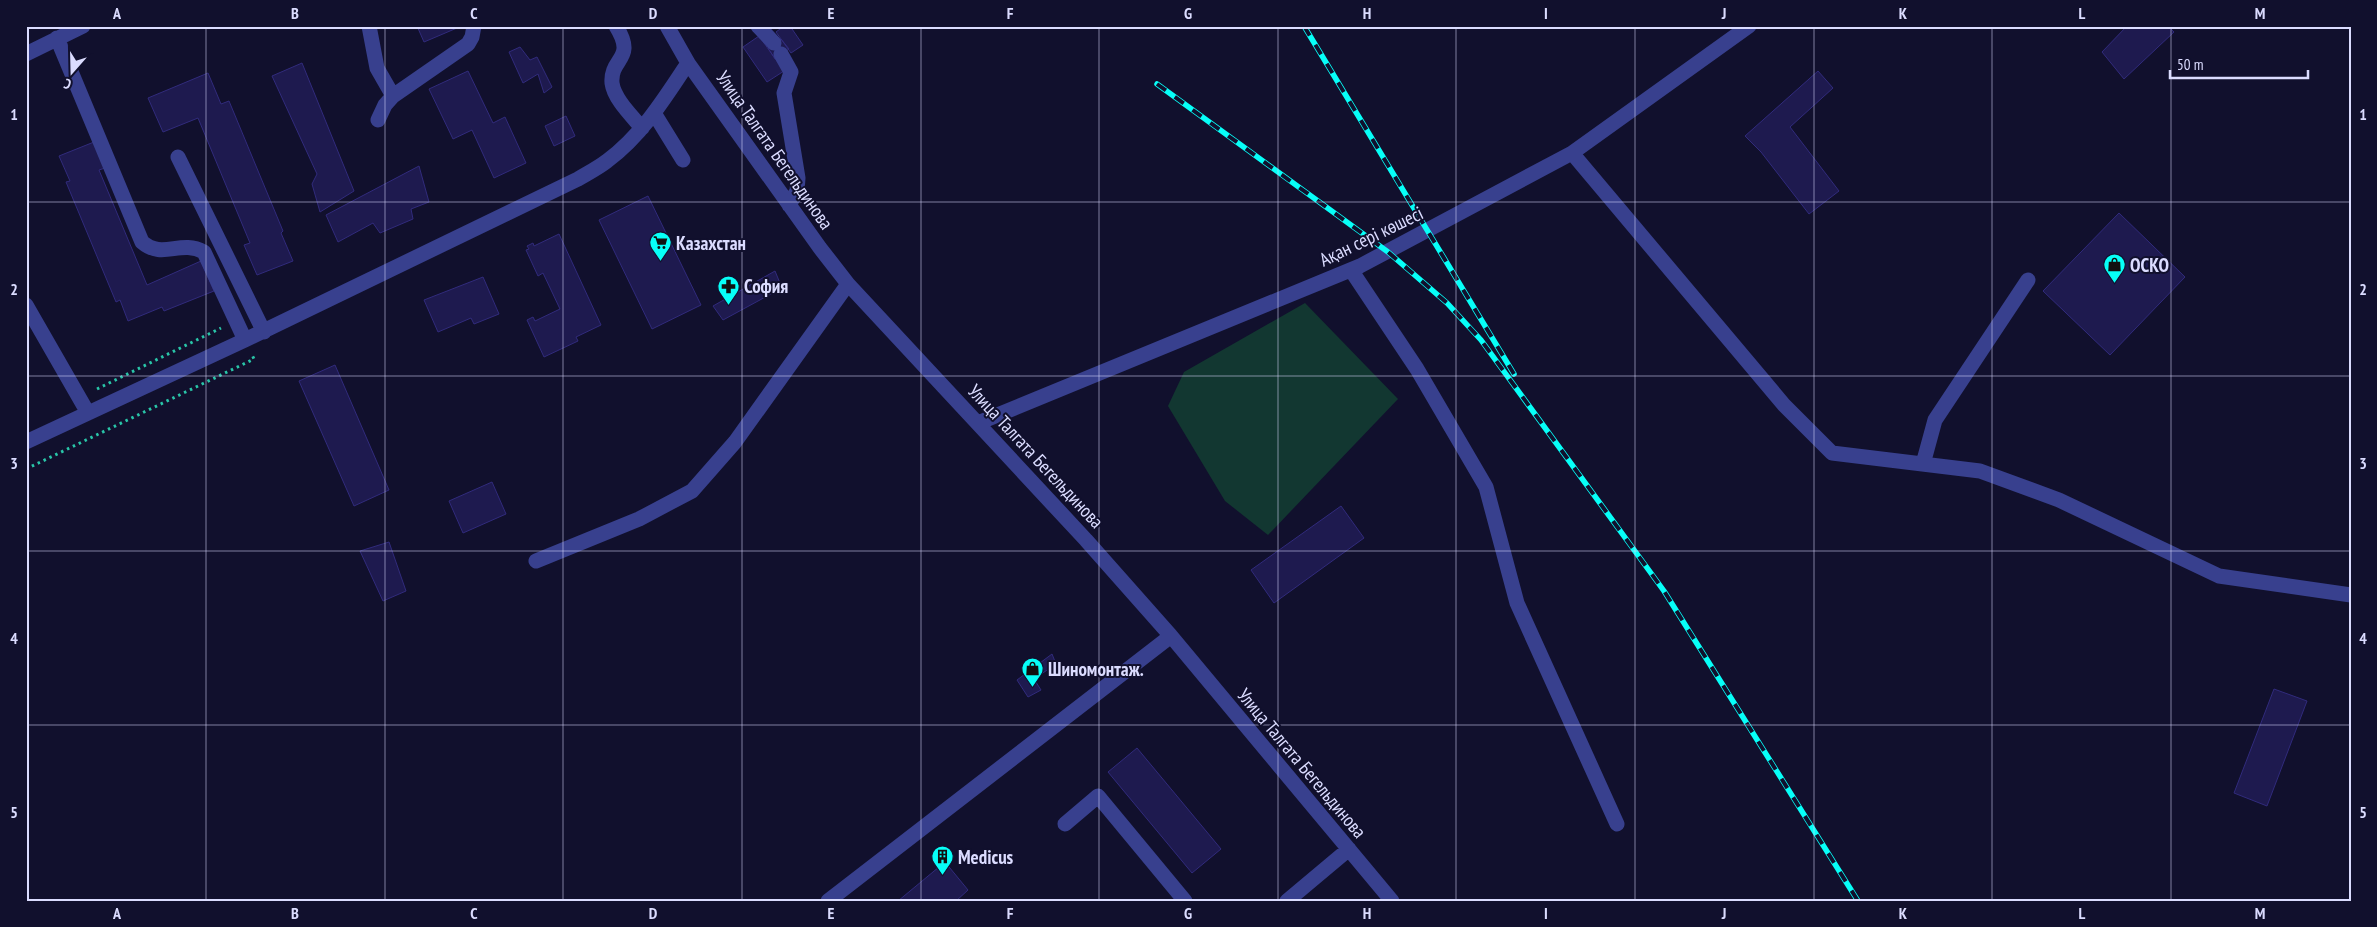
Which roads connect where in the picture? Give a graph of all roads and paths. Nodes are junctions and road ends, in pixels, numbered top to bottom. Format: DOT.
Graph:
graph roads {
  1 [pos="83,26"];
  2 [pos="369,26"];
  3 [pos="474,26"];
  4 [pos="616,26"];
  5 [pos="667,26"];
  6 [pos="758,26"];
  7 [pos="1749,26"];
  8 [pos="57,38"];
  9 [pos="26,54"];
  10 [pos="688,63"];
  11 [pos="393,96"];
  12 [pos="654,113"];
  13 [pos="378,120"];
  14 [pos="642,128"];
  15 [pos="1572,153"];
  16 [pos="178,157"];
  17 [pos="683,160"];
  18 [pos="789,205"];
  19 [pos="1351,270"];
  20 [pos="2028,280"];
  21 [pos="848,284"];
  22 [pos="26,305"];
  23 [pos="236,320"];
  24 [pos="264,332"];
  25 [pos="245,340"];
  26 [pos="80,397"];
  27 [pos="88,413"];
  28 [pos="978,423"];
  29 [pos="26,442"];
  30 [pos="1923,464"];
  31 [pos="26,469"];
  32 [pos="536,561"];
  33 [pos="2351,595"];
  34 [pos="1171,636"];
  35 [pos="1065,824"];
  36 [pos="1617,824"];
  37 [pos="1349,849"];
  38 [pos="828,901"];
  39 [pos="1185,901"];
  40 [pos="1287,901"];
  41 [pos="1392,901"];
  1 -- 8 [label="street"];
  2 -- 11 [label="street"];
  3 -- 11 [label="street"];
  4 -- 14 [label="street"];
  5 -- 10 [label="street, Улица Талгата Бегельдинова"];
  6 -- 18 [label="street"];
  7 -- 15 [label="street, Ақан сері көшесі"];
  8 -- 9 [label="street"];
  8 -- 23 [label="street"];
  10 -- 12 [label="street"];
  10 -- 18 [label="street, Улица Талгата Бегельдинова"];
  11 -- 13 [label="street"];
  12 -- 14 [label="street"];
  12 -- 17 [label="street"];
  14 -- 24 [label="street"];
  15 -- 19 [label="street, Ақан сері көшесі"];
  15 -- 30 [label="street"];
  16 -- 24 [label="street"];
  18 -- 21 [label="street, Улица Талгата Бегельдинова"];
  19 -- 28 [label="street, Ақан сері көшесі"];
  19 -- 36 [label="street"];
  20 -- 30 [label="street"];
  21 -- 28 [label="street, Улица Талгата Бегельдинова"];
  21 -- 32 [label="street"];
  22 -- 26 [label="street"];
  23 -- 25 [label="street"];
  23 -- 26 [label="path"];
  24 -- 25 [label="street"];
  25 -- 27 [label="street"];
  25 -- 31 [label="path"];
  26 -- 27 [label="street"];
  27 -- 29 [label="street"];
  28 -- 34 [label="street, Улица Талгата Бегельдинова"];
  30 -- 33 [label="street"];
  34 -- 37 [label="street, Улица Талгата Бегельдинова"];
  34 -- 38 [label="street"];
  35 -- 39 [label="street"];
  37 -- 40 [label="street"];
  37 -- 41 [label="street, Улица Талгата Бегельдинова"];
}
